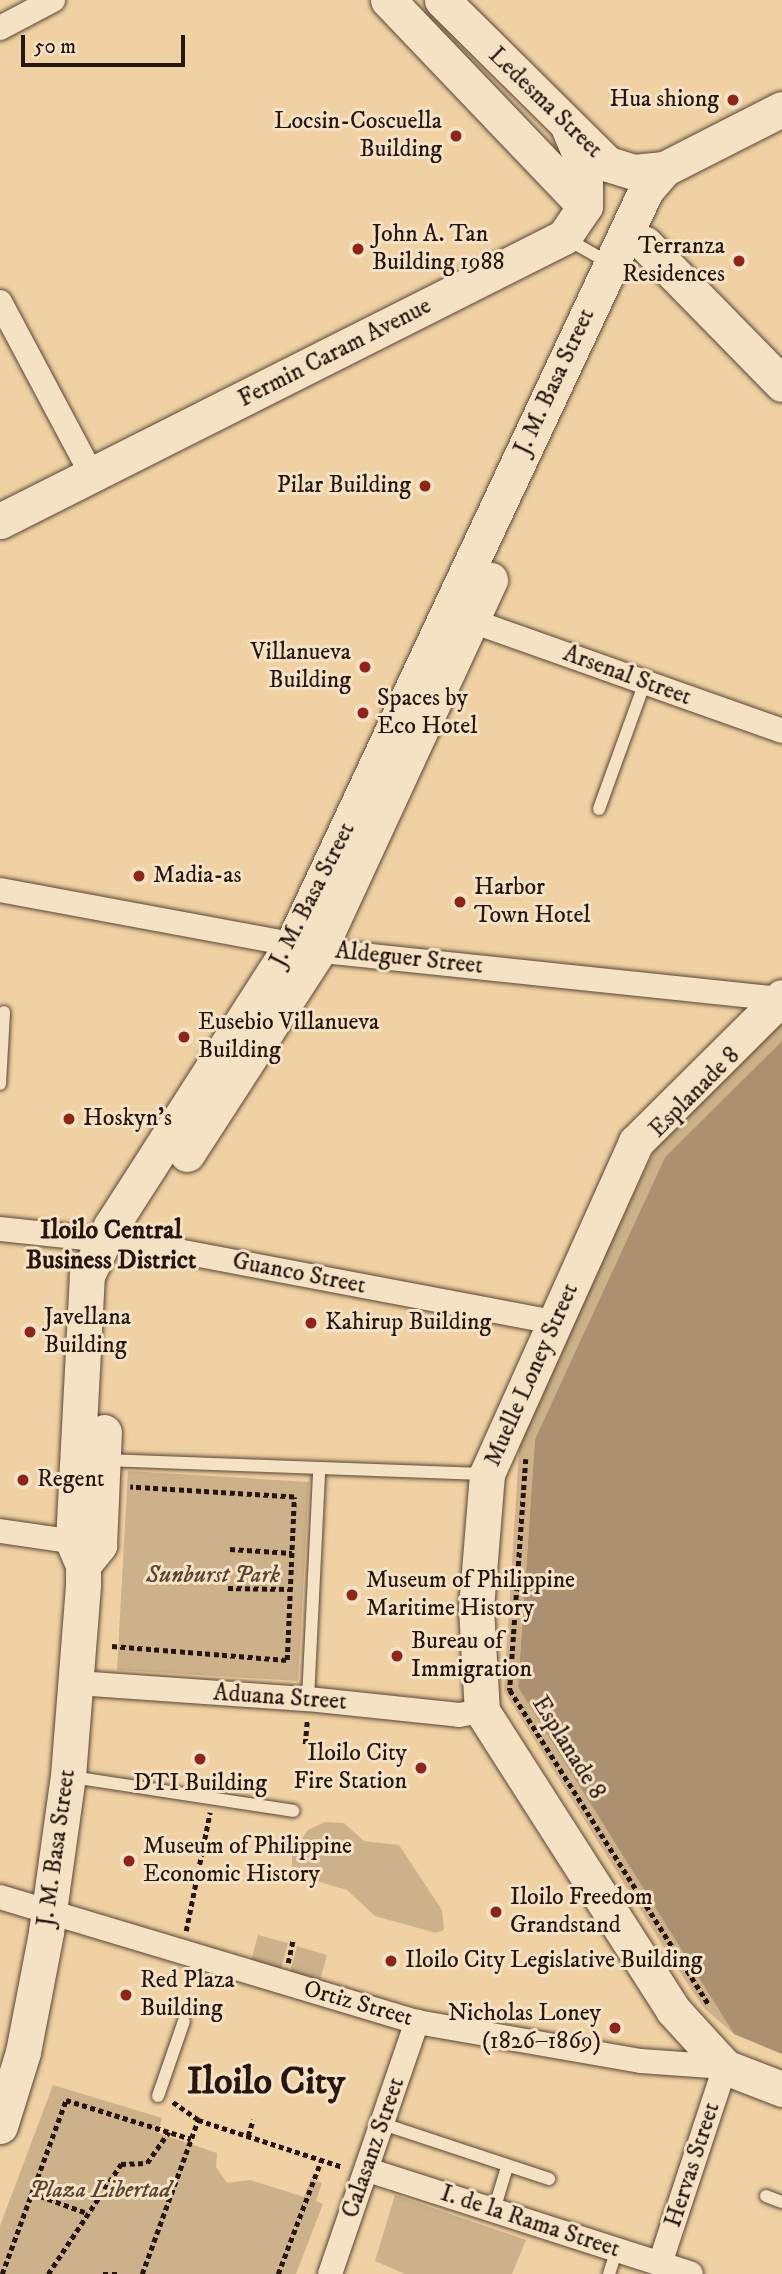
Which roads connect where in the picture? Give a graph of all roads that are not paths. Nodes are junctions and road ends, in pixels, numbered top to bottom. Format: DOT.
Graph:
graph roads {
  1 [pos="53,0"];
  2 [pos="388,0"];
  3 [pos="442,0"];
  4 [pos="0,28"];
  5 [pos="782,108"];
  6 [pos="569,129"];
  7 [pos="782,135"];
  8 [pos="664,169"];
  9 [pos="585,206"];
  10 [pos="564,237"];
  11 [pos="636,237"];
  12 [pos="609,264"];
  13 [pos="0,302"];
  14 [pos="782,384"];
  15 [pos="92,475"];
  16 [pos="0,521"];
  17 [pos="472,621"];
  18 [pos="645,682"];
  19 [pos="782,731"];
  20 [pos="599,809"];
  21 [pos="0,890"];
  22 [pos="306,946"];
  23 [pos="781,998"];
  24 [pos="5,1012"];
  25 [pos="0,1084"];
  26 [pos="0,1229"];
  27 [pos="116,1241"];
  28 [pos="554,1322"];
  29 [pos="319,1470"];
  30 [pos="112,1473"];
  31 [pos="488,1474"];
  32 [pos="0,1531"];
  33 [pos="85,1551"];
  34 [pos="77,1684"];
  35 [pos="309,1699"];
  36 [pos="482,1711"];
  37 [pos="68,1776"];
  38 [pos="293,1811"];
  39 [pos="0,1897"];
  40 [pos="48,1912"];
  41 [pos="184,2021"];
  42 [pos="417,2022"];
  43 [pos="725,2067"];
  44 [pos="782,2089"];
  45 [pos="163,2098"];
  46 [pos="383,2124"];
  47 [pos="0,2126"];
  48 [pos="507,2167"];
  49 [pos="368,2171"];
  50 [pos="549,2179"];
  51 [pos="766,2196"];
  52 [pos="782,2202"];
  53 [pos="494,2210"];
  54 [pos="617,2250"];
  55 [pos="660,2263"];
  56 [pos="330,2274"];
  57 [pos="609,2274"];
  58 [pos="691,2274"];
  1 -- 4 [label="street"];
  2 -- 9 [label="main road, Ledesma Street"];
  3 -- 6 [label="main road, Ledesma Street"];
  5 -- 8 [label="main road"];
  6 -- 8 [label="main road, Ledesma Street"];
  6 -- 9 [label="main road"];
  7 -- 11 [label="main road"];
  8 -- 11 [label="main road"];
  9 -- 10 [label="main road, Fermin Caram Avenue"];
  10 -- 12 [label="lane"];
  10 -- 15 [label="main road, Fermin Caram Avenue"];
  11 -- 12 [label="main road, J. M. Basa Street"];
  11 -- 14 [label="main road"];
  11 -- 17 [label="main road, J. M. Basa Street"];
  12 -- 22 [label="main road, J. M. Basa Street"];
  13 -- 15 [label="street"];
  15 -- 16 [label="main road, Fermin Caram Avenue"];
  17 -- 18 [label="street, Arsenal Street"];
  17 -- 22 [label="main road, J. M. Basa Street"];
  18 -- 19 [label="street, Arsenal Street"];
  18 -- 20 [label="lane"];
  21 -- 22 [label="street, Aldeguer Street"];
  22 -- 23 [label="street, Aldeguer Street"];
  22 -- 27 [label="main road, J. M. Basa Street"];
  23 -- 28 [label="main road, Muelle Loney Street"];
  24 -- 25 [label="lane"];
  26 -- 27 [label="street, Guanco Street"];
  27 -- 28 [label="street, Guanco Street"];
  27 -- 30 [label="main road, J. M. Basa Street"];
  27 -- 33 [label="main road, J. M. Basa Street"];
  28 -- 31 [label="main road, Muelle Loney Street"];
  29 -- 30 [label="lane"];
  29 -- 31 [label="lane"];
  29 -- 35 [label="lane"];
  30 -- 33 [label="main road, J. M. Basa Street"];
  31 -- 36 [label="main road, Muelle Loney Street"];
  32 -- 33 [label="street"];
  33 -- 34 [label="main road, J. M. Basa Street"];
  34 -- 35 [label="street, Aduana Street"];
  34 -- 37 [label="main road, J. M. Basa Street"];
  35 -- 36 [label="street, Aduana Street"];
  36 -- 43 [label="main road, Muelle Loney Street"];
  37 -- 38 [label="lane"];
  37 -- 40 [label="main road, J. M. Basa Street"];
  39 -- 40 [label="street, Ortiz Street"];
  40 -- 42 [label="street, Ortiz Street"];
  40 -- 47 [label="main road, J. M. Basa Street"];
  41 -- 45 [label="lane"];
  42 -- 43 [label="street, Ortiz Street"];
  42 -- 46 [label="street, Calasanz Street"];
  43 -- 44 [label="main road, Muelle Loney Street"];
  43 -- 55 [label="street, Hervas Street"];
  46 -- 48 [label="lane"];
  46 -- 49 [label="street, Calasanz Street"];
  48 -- 50 [label="lane"];
  48 -- 53 [label="lane"];
  49 -- 53 [label="street, I. de la Rama Street"];
  49 -- 56 [label="street, Calasanz Street"];
  51 -- 52 [label="lane"];
  53 -- 54 [label="street, I. de la Rama Street"];
  54 -- 55 [label="street, I. de la Rama Street"];
  54 -- 57 [label="lane"];
  55 -- 58 [label="street, I. de la Rama Street"];
}
